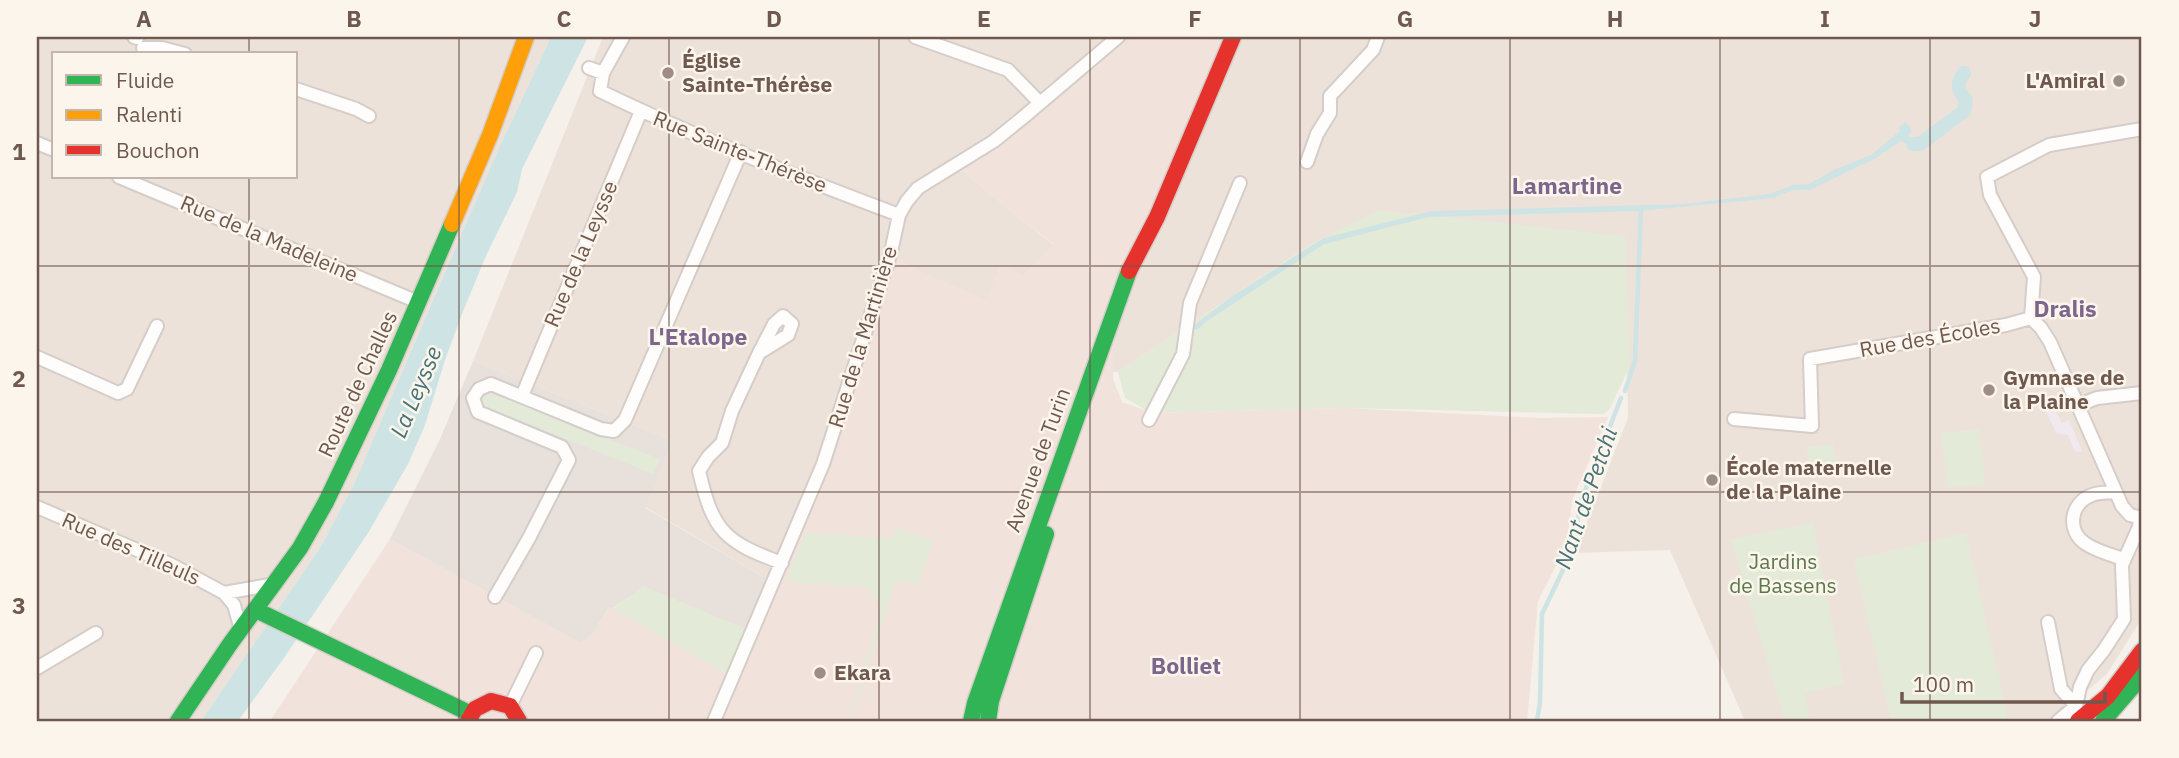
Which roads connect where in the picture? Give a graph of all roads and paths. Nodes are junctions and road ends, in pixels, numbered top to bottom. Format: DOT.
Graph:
graph roads {
  1 [pos="526,37"];
  2 [pos="623,37"];
  3 [pos="915,37"];
  4 [pos="1118,37"];
  5 [pos="1233,37"];
  6 [pos="1378,37"];
  7 [pos="138,43"];
  8 [pos="177,52"];
  9 [pos="589,68"];
  10 [pos="603,73"];
  11 [pos="298,90"];
  12 [pos="1040,103"];
  13 [pos="641,111"];
  14 [pos="369,116"];
  15 [pos="2142,129"];
  16 [pos="741,152"];
  17 [pos="1307,162"];
  18 [pos="121,178"];
  19 [pos="1240,183"];
  20 [pos="899,215"];
  21 [pos="1157,217"];
  22 [pos="418,302"];
  23 [pos="2031,318"];
  24 [pos="157,326"];
  25 [pos="758,353"];
  26 [pos="37,357"];
  27 [pos="1090,379"];
  28 [pos="2142,393"];
  29 [pos="522,396"];
  30 [pos="2079,405"];
  31 [pos="1734,419"];
  32 [pos="1149,420"];
  33 [pos="1087,422"];
  34 [pos="2115,492"];
  35 [pos="37,507"];
  36 [pos="2141,518"];
  37 [pos="2123,559"];
  38 [pos="782,563"];
  39 [pos="275,584"];
  40 [pos="224,593"];
  41 [pos="495,597"];
  42 [pos="263,614"];
  43 [pos="2048,622"];
  44 [pos="241,630"];
  45 [pos="96,633"];
  46 [pos="2142,651"];
  47 [pos="536,653"];
  48 [pos="37,667"];
  49 [pos="2142,676"];
  50 [pos="520,683"];
  51 [pos="494,700"];
  52 [pos="510,706"];
  53 [pos="2077,714"];
  54 [pos="469,718"];
  55 [pos="178,721"];
  56 [pos="519,721"];
  57 [pos="714,721"];
  58 [pos="971,721"];
  59 [pos="988,721"];
  60 [pos="2058,721"];
  61 [pos="2103,721"];
  1 -- 22 [label="main road, Route de Challes"];
  2 -- 10 [label="street"];
  3 -- 12 [label="street"];
  4 -- 12 [label="street, Rue de la Martinière"];
  5 -- 21 [label="main road, Avenue de Turin"];
  6 -- 17 [label="street"];
  7 -- 8 [label="street"];
  9 -- 10 [label="street"];
  10 -- 13 [label="street, Rue Sainte-Thérèse"];
  11 -- 14 [label="street"];
  12 -- 20 [label="street, Rue de la Martinière"];
  13 -- 16 [label="street, Rue Sainte-Thérèse"];
  13 -- 29 [label="street, Rue de la Leysse"];
  15 -- 23 [label="street"];
  16 -- 20 [label="street, Rue Sainte-Thérèse"];
  16 -- 29 [label="street"];
  18 -- 22 [label="street, Rue de la Madeleine"];
  19 -- 32 [label="street"];
  20 -- 38 [label="street, Rue de la Martinière"];
  21 -- 27 [label="main road, Avenue de Turin"];
  21 -- 33 [label="main road, Avenue de Turin"];
  22 -- 39 [label="main road, Route de Challes"];
  23 -- 30 [label="street, Rue des Écoles"];
  23 -- 31 [label="street, Rue des Écoles"];
  24 -- 26 [label="street"];
  25 -- 38 [label="street"];
  27 -- 33 [label="main road"];
  27 -- 58 [label="main road, Avenue de Turin"];
  28 -- 30 [label="street"];
  29 -- 41 [label="street"];
  30 -- 34 [label="street, Rue des Écoles"];
  33 -- 59 [label="main road, Avenue de Turin"];
  34 -- 36 [label="street, Rue des Écoles"];
  34 -- 37 [label="street"];
  35 -- 40 [label="street, Rue des Tilleuls"];
  36 -- 37 [label="street"];
  37 -- 53 [label="street"];
  38 -- 57 [label="street, Rue de la Martinière"];
  39 -- 40 [label="street, Rue des Tilleuls"];
  39 -- 42 [label="main road, Route de Challes"];
  40 -- 44 [label="street, Rue des Tilleuls"];
  42 -- 44 [label="main road, Route de Challes"];
  42 -- 54 [label="main road"];
  43 -- 53 [label="street"];
  44 -- 55 [label="main road, Route de Challes"];
  45 -- 48 [label="street"];
  46 -- 53 [label="main road"];
  47 -- 50 [label="street"];
  49 -- 61 [label="main road"];
  50 -- 51 [label="street"];
  50 -- 52 [label="street"];
  51 -- 52 [label="main road"];
  51 -- 54 [label="main road"];
  52 -- 56 [label="main road"];
  53 -- 60 [label="street"];
}
